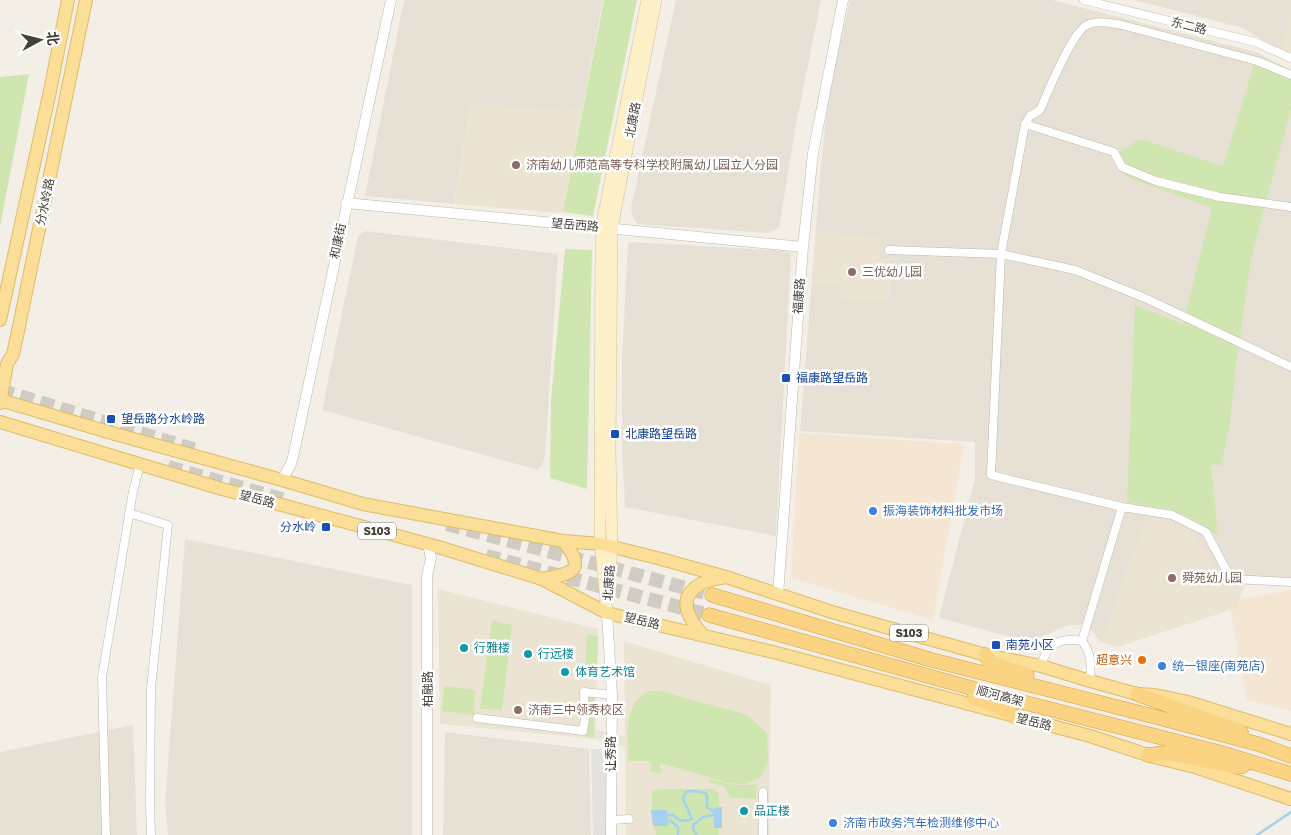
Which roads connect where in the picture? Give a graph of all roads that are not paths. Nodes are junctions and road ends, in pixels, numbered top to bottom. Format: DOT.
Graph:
graph roads {
  1 [pos="68,0"];
  2 [pos="86,0"];
  3 [pos="391,0"];
  4 [pos="647,0"];
  5 [pos="656,0"];
  6 [pos="843,0"];
  7 [pos="1084,0"];
  8 [pos="1291,58"];
  9 [pos="1291,75"];
  10 [pos="50,91"];
  11 [pos="67,98"];
  12 [pos="1024,124"];
  13 [pos="346,203"];
  14 [pos="1291,208"];
  15 [pos="606,228"];
  16 [pos="803,247"];
  17 [pos="889,250"];
  18 [pos="1001,254"];
  19 [pos="0,320"];
  20 [pos="1291,367"];
  21 [pos="0,401"];
  22 [pos="0,422"];
  23 [pos="140,464"];
  24 [pos="282,480"];
  25 [pos="1122,507"];
  26 [pos="130,513"];
  27 [pos="563,541"];
  28 [pos="428,544"];
  29 [pos="606,545"];
  30 [pos="726,577"];
  31 [pos="542,579"];
  32 [pos="1291,582"];
  33 [pos="778,595"];
  34 [pos="712,596"];
  35 [pos="607,613"];
  36 [pos="709,615"];
  37 [pos="703,635"];
  38 [pos="1082,641"];
  39 [pos="986,655"];
  40 [pos="1041,666"];
  41 [pos="1090,681"];
  42 [pos="949,682"];
  43 [pos="1053,690"];
  44 [pos="1138,694"];
  45 [pos="612,695"];
  46 [pos="1016,717"];
  47 [pos="477,718"];
  48 [pos="1291,734"];
  49 [pos="1258,744"];
  50 [pos="1148,755"];
  51 [pos="1291,756"];
  52 [pos="1262,766"];
  53 [pos="1291,774"];
  54 [pos="763,792"];
  55 [pos="1291,799"];
  56 [pos="611,820"];
  57 [pos="629,820"];
  58 [pos="106,835"];
  59 [pos="151,835"];
  60 [pos="427,835"];
  61 [pos="611,835"];
  62 [pos="763,835"];
  1 -- 10 [label="main road, 分水岭路"];
  2 -- 11 [label="main road, 分水岭路"];
  3 -- 13 [label="street, 和康街"];
  4 -- 15 [label="main road, 北康路"];
  5 -- 15 [label="main road, 北康路"];
  6 -- 16 [label="street, 福康路"];
  7 -- 8 [label="street, 东二路"];
  9 -- 12 [label="street"];
  10 -- 11 [label="street"];
  10 -- 19 [label="main road, 分水岭路"];
  11 -- 21 [label="main road, 分水岭路"];
  12 -- 14 [label="street"];
  12 -- 18 [label="street"];
  13 -- 15 [label="street, 望岳西路"];
  13 -- 24 [label="street, 和康街"];
  15 -- 16 [label="street, 望岳西路"];
  15 -- 29 [label="main road, 北康路"];
  16 -- 33 [label="street, 福康路"];
  17 -- 18 [label="street"];
  18 -- 20 [label="street"];
  18 -- 25 [label="street"];
  21 -- 24 [label="main road, 望岳路 / S103"];
  22 -- 23 [label="main road, 望岳路 / S103"];
  23 -- 26 [label="street"];
  23 -- 28 [label="main road, 望岳路 / S103"];
  24 -- 27 [label="main road, 望岳路 / S103"];
  25 -- 32 [label="street"];
  25 -- 38 [label="street"];
  26 -- 58 [label="street"];
  26 -- 59 [label="street"];
  27 -- 29 [label="main road, 望岳路 / S103"];
  27 -- 31 [label="main road"];
  28 -- 31 [label="main road, 望岳路 / S103"];
  28 -- 60 [label="street, 柏融路"];
  29 -- 30 [label="main road, 望岳路 / S103"];
  29 -- 35 [label="main road, 北康路"];
  30 -- 33 [label="main road, 望岳路 / S103"];
  30 -- 37 [label="main road"];
  31 -- 35 [label="main road, 望岳路 / S103"];
  33 -- 39 [label="main road, 望岳路 / S103"];
  34 -- 43 [label="highway, 顺河高架"];
  35 -- 37 [label="main road, 望岳路 / S103"];
  35 -- 45 [label="street, 让秀路"];
  36 -- 42 [label="highway, 顺河高架"];
  37 -- 46 [label="main road, 望岳路 / S103"];
  38 -- 40 [label="street"];
  38 -- 41 [label="street"];
  39 -- 40 [label="main road, 望岳路 / S103"];
  39 -- 43 [label="highway"];
  40 -- 41 [label="main road, 望岳路 / S103"];
  41 -- 44 [label="main road, 望岳路 / S103"];
  42 -- 46 [label="highway"];
  42 -- 52 [label="highway, 顺河高架"];
  43 -- 49 [label="highway, 顺河高架"];
  44 -- 48 [label="main road, 望岳路 / S103"];
  44 -- 49 [label="highway"];
  45 -- 47 [label="street"];
  45 -- 56 [label="street, 让秀路"];
  46 -- 50 [label="main road, 望岳路 / S103"];
  49 -- 51 [label="highway, 顺河高架"];
  50 -- 52 [label="highway"];
  50 -- 55 [label="main road, 望岳路 / S103"];
  52 -- 53 [label="highway, 顺河高架"];
  54 -- 62 [label="street"];
  56 -- 57 [label="street"];
  56 -- 61 [label="street, 让秀路"];
}
